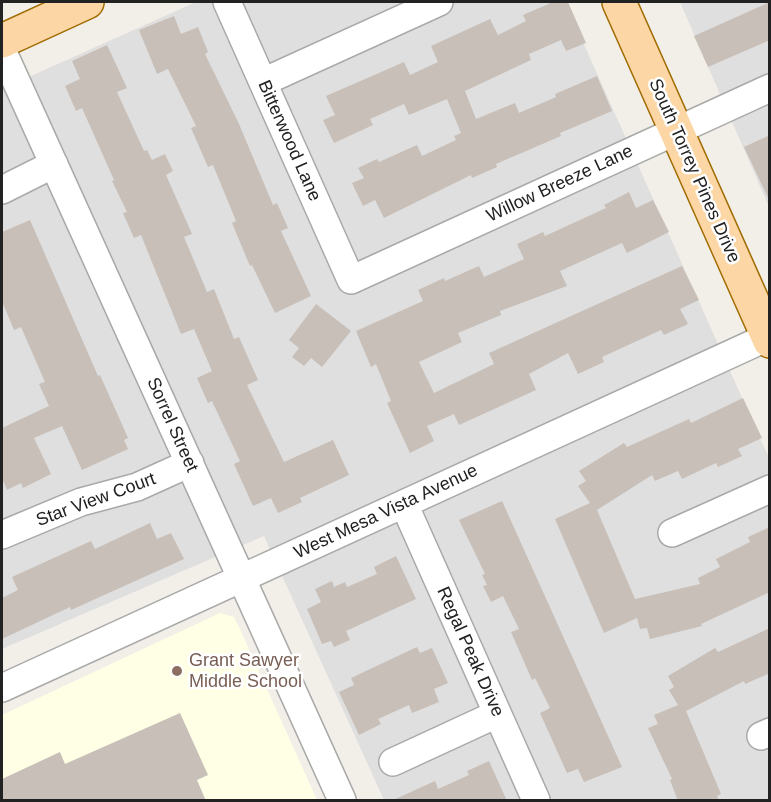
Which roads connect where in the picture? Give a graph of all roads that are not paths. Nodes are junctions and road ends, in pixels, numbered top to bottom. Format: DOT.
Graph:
graph roads {
  1 [pos="87,2"];
  2 [pos="227,2"];
  3 [pos="439,2"];
  4 [pos="619,2"];
  5 [pos="2,40"];
  6 [pos="2,50"];
  7 [pos="263,82"];
  8 [pos="770,88"];
  9 [pos="676,130"];
  10 [pos="54,164"];
  11 [pos="2,190"];
  12 [pos="351,280"];
  13 [pos="769,338"];
  14 [pos="190,463"];
  15 [pos="770,489"];
  16 [pos="405,504"];
  17 [pos="672,532"];
  18 [pos="2,535"];
  19 [pos="242,578"];
  20 [pos="2,688"];
  21 [pos="497,714"];
  22 [pos="393,762"];
  23 [pos="342,801"];
  24 [pos="536,801"];
  1 -- 5 [label="main road"];
  2 -- 7 [label="street, Bitterwood Lane"];
  3 -- 7 [label="street"];
  4 -- 9 [label="main road, South Torrey Pines Drive"];
  6 -- 10 [label="street, Sorrel Street"];
  7 -- 12 [label="street, Bitterwood Lane"];
  8 -- 9 [label="street, Willow Breeze Lane"];
  9 -- 12 [label="street, Willow Breeze Lane"];
  9 -- 13 [label="main road, South Torrey Pines Drive"];
  10 -- 11 [label="street"];
  10 -- 14 [label="street, Sorrel Street"];
  13 -- 16 [label="street, West Mesa Vista Avenue"];
  14 -- 18 [label="street, Star View Court"];
  14 -- 19 [label="street, Sorrel Street"];
  15 -- 17 [label="street"];
  16 -- 19 [label="street, West Mesa Vista Avenue"];
  16 -- 21 [label="street, Regal Peak Drive"];
  19 -- 20 [label="street, West Mesa Vista Avenue"];
  19 -- 23 [label="street, Sorrel Street"];
  21 -- 22 [label="street"];
  21 -- 24 [label="street, Regal Peak Drive"];
}
